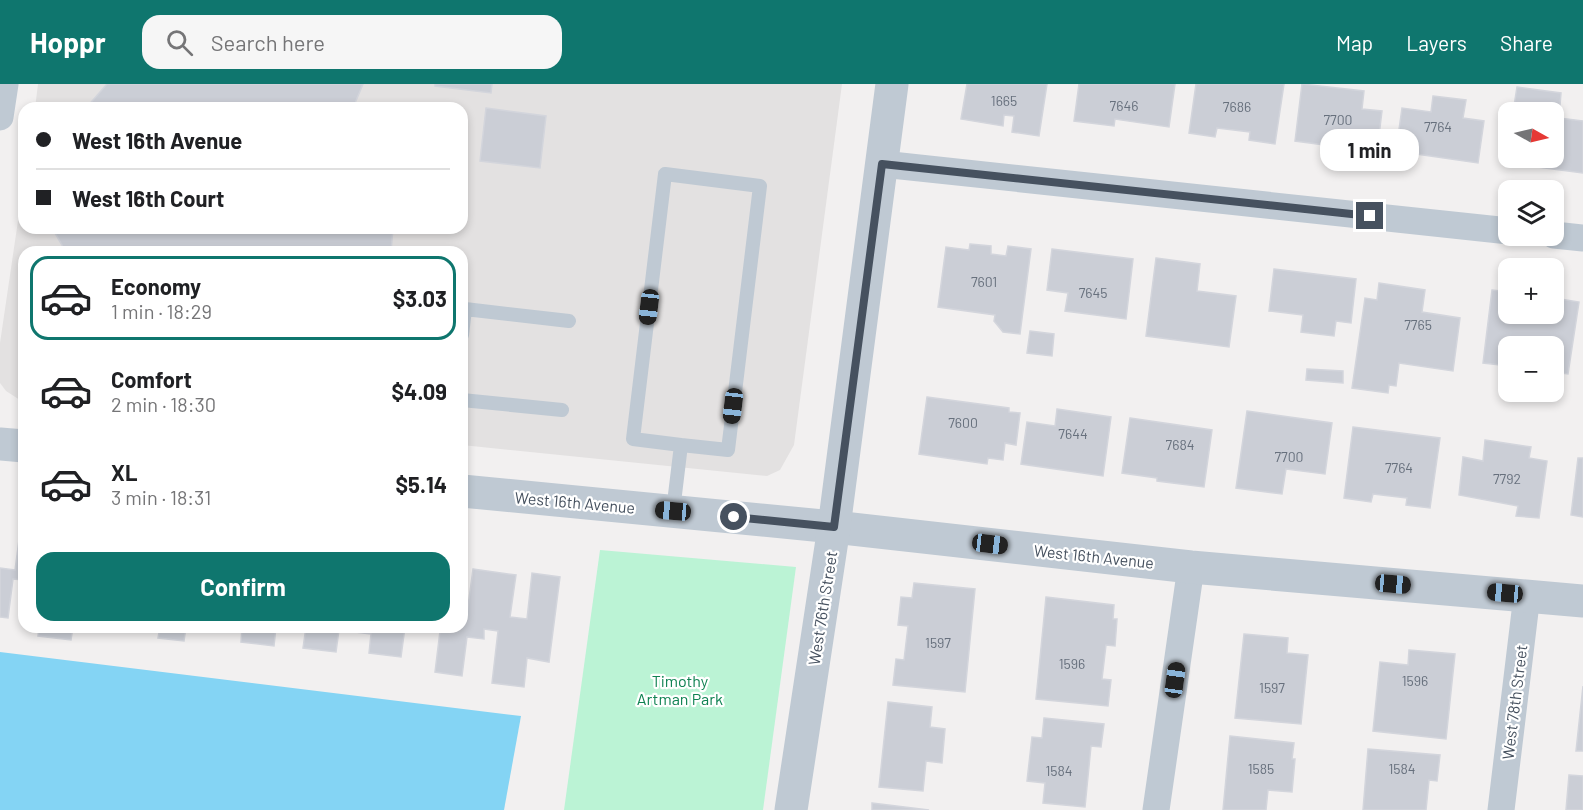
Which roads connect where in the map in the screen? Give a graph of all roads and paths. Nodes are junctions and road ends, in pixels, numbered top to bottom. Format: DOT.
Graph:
graph roads {
  1 [pos="5,84"];
  2 [pos="892,84"];
  3 [pos="0,117"];
  4 [pos="882,164"];
  5 [pos="1498,230"];
  6 [pos="1564,236"];
  7 [pos="1583,238"];
  8 [pos="468,309"];
  9 [pos="569,321"];
  10 [pos="468,400"];
  11 [pos="562,410"];
  12 [pos="0,444"];
  13 [pos="681,445"];
  14 [pos="18,446"];
  15 [pos="468,492"];
  16 [pos="673,511"];
  17 [pos="834,527"];
  18 [pos="1191,567"];
  19 [pos="1527,595"];
  20 [pos="1583,601"];
  21 [pos="791,810"];
  22 [pos="1156,810"];
  23 [pos="1501,810"];
  1 -- 3 [label="street"];
  2 -- 4 [label="street, West 76th Street"];
  4 -- 5 [label="street"];
  4 -- 17 [label="street, West 76th Street"];
  6 -- 7 [label="street"];
  8 -- 9 [label="lane"];
  10 -- 11 [label="lane"];
  12 -- 14 [label="street"];
  13 -- 13 [label="lane"];
  13 -- 16 [label="lane"];
  15 -- 16 [label="street, West 16th Avenue"];
  16 -- 17 [label="street, West 16th Avenue"];
  17 -- 18 [label="street, West 16th Avenue"];
  17 -- 21 [label="street, West 76th Street"];
  18 -- 19 [label="street, West 16th Avenue"];
  18 -- 22 [label="street"];
  19 -- 20 [label="street, West 16th Avenue"];
  19 -- 23 [label="street, West 78th Street"];
}
